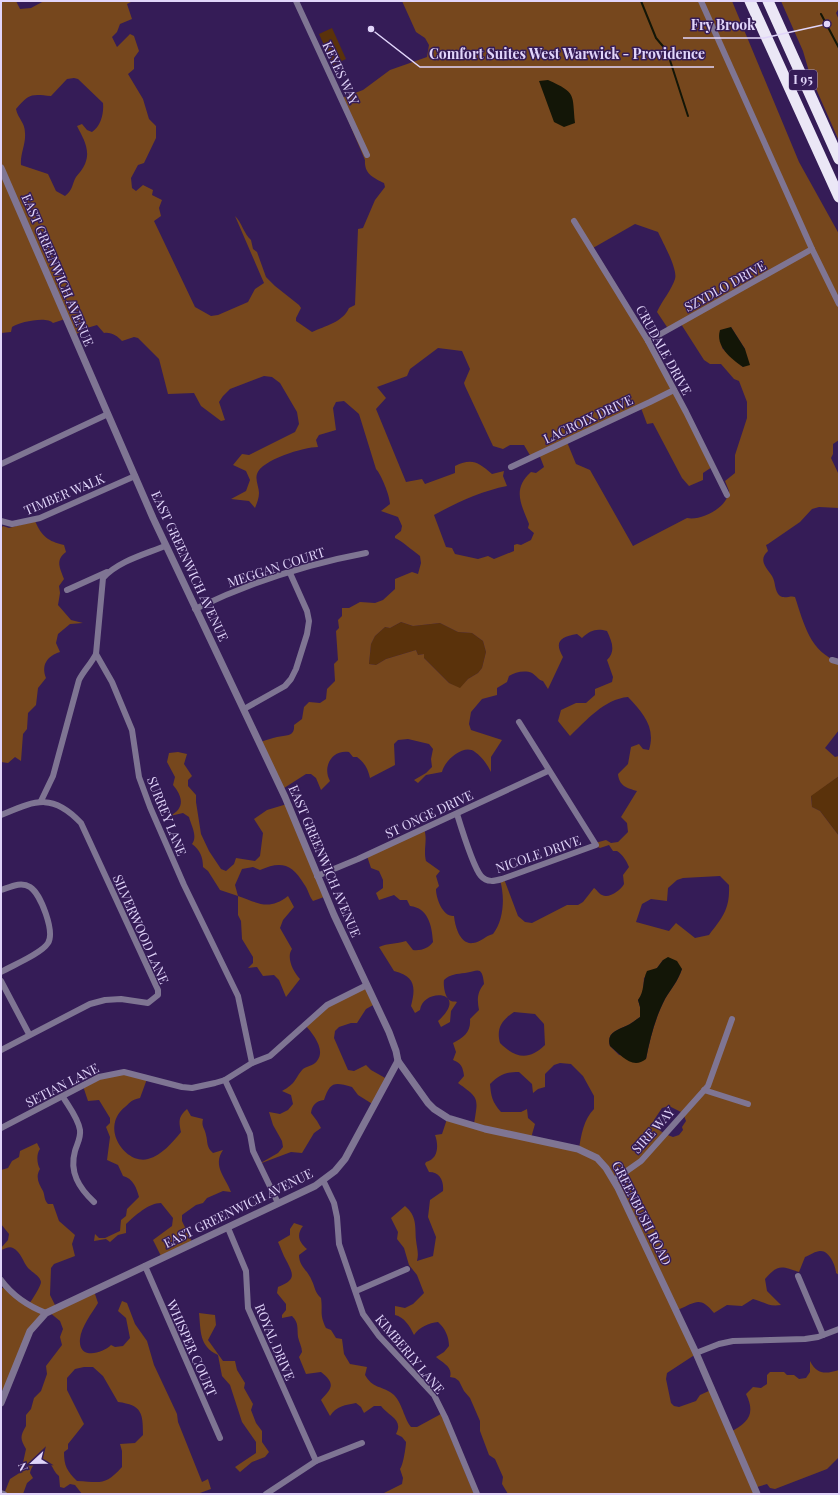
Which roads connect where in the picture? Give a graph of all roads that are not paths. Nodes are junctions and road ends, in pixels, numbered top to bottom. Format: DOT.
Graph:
graph roads {
  1 [pos="296,1"];
  2 [pos="701,1"];
  3 [pos="768,1"];
  4 [pos="751,4"];
  5 [pos="367,155"];
  6 [pos="839,159"];
  7 [pos="1,168"];
  8 [pos="839,197"];
  9 [pos="574,221"];
  10 [pos="812,249"];
  11 [pos="839,304"];
  12 [pos="648,341"];
  13 [pos="674,390"];
  14 [pos="108,414"];
  15 [pos="1,464"];
  16 [pos="512,467"];
  17 [pos="135,476"];
  18 [pos="727,495"];
  19 [pos="1,521"];
  20 [pos="165,546"];
  21 [pos="366,553"];
  22 [pos="109,571"];
  23 [pos="290,573"];
  24 [pos="67,590"];
  25 [pos="195,608"];
  26 [pos="96,654"];
  27 [pos="832,660"];
  28 [pos="839,662"];
  29 [pos="244,709"];
  30 [pos="519,722"];
  31 [pos="548,771"];
  32 [pos="41,801"];
  33 [pos="457,814"];
  34 [pos="1,815"];
  35 [pos="317,876"];
  36 [pos="1,890"];
  37 [pos="1,972"];
  38 [pos="1,981"];
  39 [pos="367,985"];
  40 [pos="732,1020"];
  41 [pos="29,1034"];
  42 [pos="1,1050"];
  43 [pos="398,1061"];
  44 [pos="252,1063"];
  45 [pos="225,1080"];
  46 [pos="704,1090"];
  47 [pos="64,1097"];
  48 [pos="748,1104"];
  49 [pos="1,1128"];
  50 [pos="323,1180"];
  51 [pos="614,1180"];
  52 [pos="94,1202"];
  53 [pos="278,1203"];
  54 [pos="228,1228"];
  55 [pos="144,1266"];
  56 [pos="407,1269"];
  57 [pos="798,1276"];
  58 [pos="1,1280"];
  59 [pos="3,1288"];
  60 [pos="356,1291"];
  61 [pos="46,1313"];
  62 [pos="839,1329"];
  63 [pos="823,1335"];
  64 [pos="696,1353"];
  65 [pos="1,1403"];
  66 [pos="220,1438"];
  67 [pos="362,1443"];
  68 [pos="316,1461"];
  69 [pos="1,1492"];
  70 [pos="4,1494"];
  71 [pos="266,1494"];
  72 [pos="476,1494"];
  73 [pos="757,1494"];
  1 -- 5 [label="street, KEYES WAY"];
  2 -- 10 [label="street"];
  3 -- 6 [label="highway, I 95"];
  4 -- 8 [label="highway, I 95"];
  7 -- 14 [label="street, EAST GREENWICH AVENUE"];
  9 -- 12 [label="street, CRUDALE DRIVE"];
  10 -- 11 [label="street"];
  10 -- 12 [label="street, SZYDLO DRIVE"];
  12 -- 13 [label="street, CRUDALE DRIVE"];
  13 -- 16 [label="street, LACROIX DRIVE"];
  13 -- 18 [label="street, CRUDALE DRIVE"];
  14 -- 15 [label="street"];
  14 -- 17 [label="street, EAST GREENWICH AVENUE"];
  17 -- 19 [label="street, TIMBER WALK"];
  17 -- 20 [label="street, EAST GREENWICH AVENUE"];
  20 -- 22 [label="street"];
  20 -- 25 [label="street, EAST GREENWICH AVENUE"];
  21 -- 23 [label="street, MEGGAN COURT"];
  22 -- 24 [label="street"];
  22 -- 26 [label="street"];
  23 -- 25 [label="street, MEGGAN COURT"];
  23 -- 29 [label="street"];
  25 -- 29 [label="street, EAST GREENWICH AVENUE"];
  26 -- 32 [label="street"];
  26 -- 44 [label="street, SURREY LANE"];
  27 -- 28 [label="street"];
  29 -- 35 [label="street, EAST GREENWICH AVENUE"];
  30 -- 31 [label="street, NICOLE DRIVE"];
  31 -- 33 [label="street, ST ONGE DRIVE"];
  31 -- 33 [label="street, NICOLE DRIVE"];
  32 -- 34 [label="street"];
  32 -- 41 [label="street, SILVERWOOD LANE"];
  33 -- 35 [label="street, ST ONGE DRIVE"];
  35 -- 39 [label="street, EAST GREENWICH AVENUE"];
  36 -- 37 [label="street"];
  38 -- 41 [label="street"];
  39 -- 43 [label="street, EAST GREENWICH AVENUE"];
  39 -- 44 [label="street, SETIAN LANE"];
  40 -- 46 [label="street, SIRE WAY"];
  41 -- 42 [label="street, SILVERWOOD LANE"];
  43 -- 50 [label="street, EAST GREENWICH AVENUE"];
  43 -- 51 [label="street, GREENBUSH ROAD"];
  44 -- 45 [label="street, SETIAN LANE"];
  45 -- 47 [label="street, SETIAN LANE"];
  45 -- 53 [label="street"];
  46 -- 48 [label="street"];
  46 -- 51 [label="street, SIRE WAY"];
  47 -- 49 [label="street, SETIAN LANE"];
  47 -- 52 [label="street"];
  50 -- 53 [label="street, EAST GREENWICH AVENUE"];
  50 -- 60 [label="street, KIMBERLY LANE"];
  51 -- 64 [label="street, GREENBUSH ROAD"];
  53 -- 54 [label="street, EAST GREENWICH AVENUE"];
  54 -- 55 [label="street, EAST GREENWICH AVENUE"];
  54 -- 68 [label="street, ROYAL DRIVE"];
  55 -- 61 [label="street, EAST GREENWICH AVENUE"];
  55 -- 66 [label="street, WHISPER COURT"];
  56 -- 60 [label="street"];
  57 -- 63 [label="street"];
  58 -- 59 [label="street"];
  59 -- 61 [label="street"];
  60 -- 72 [label="street, KIMBERLY LANE"];
  61 -- 65 [label="street, EAST GREENWICH AVENUE"];
  62 -- 63 [label="street"];
  63 -- 64 [label="street"];
  64 -- 73 [label="street, GREENBUSH ROAD"];
  67 -- 68 [label="street"];
  68 -- 71 [label="street"];
  69 -- 70 [label="street"];
}
